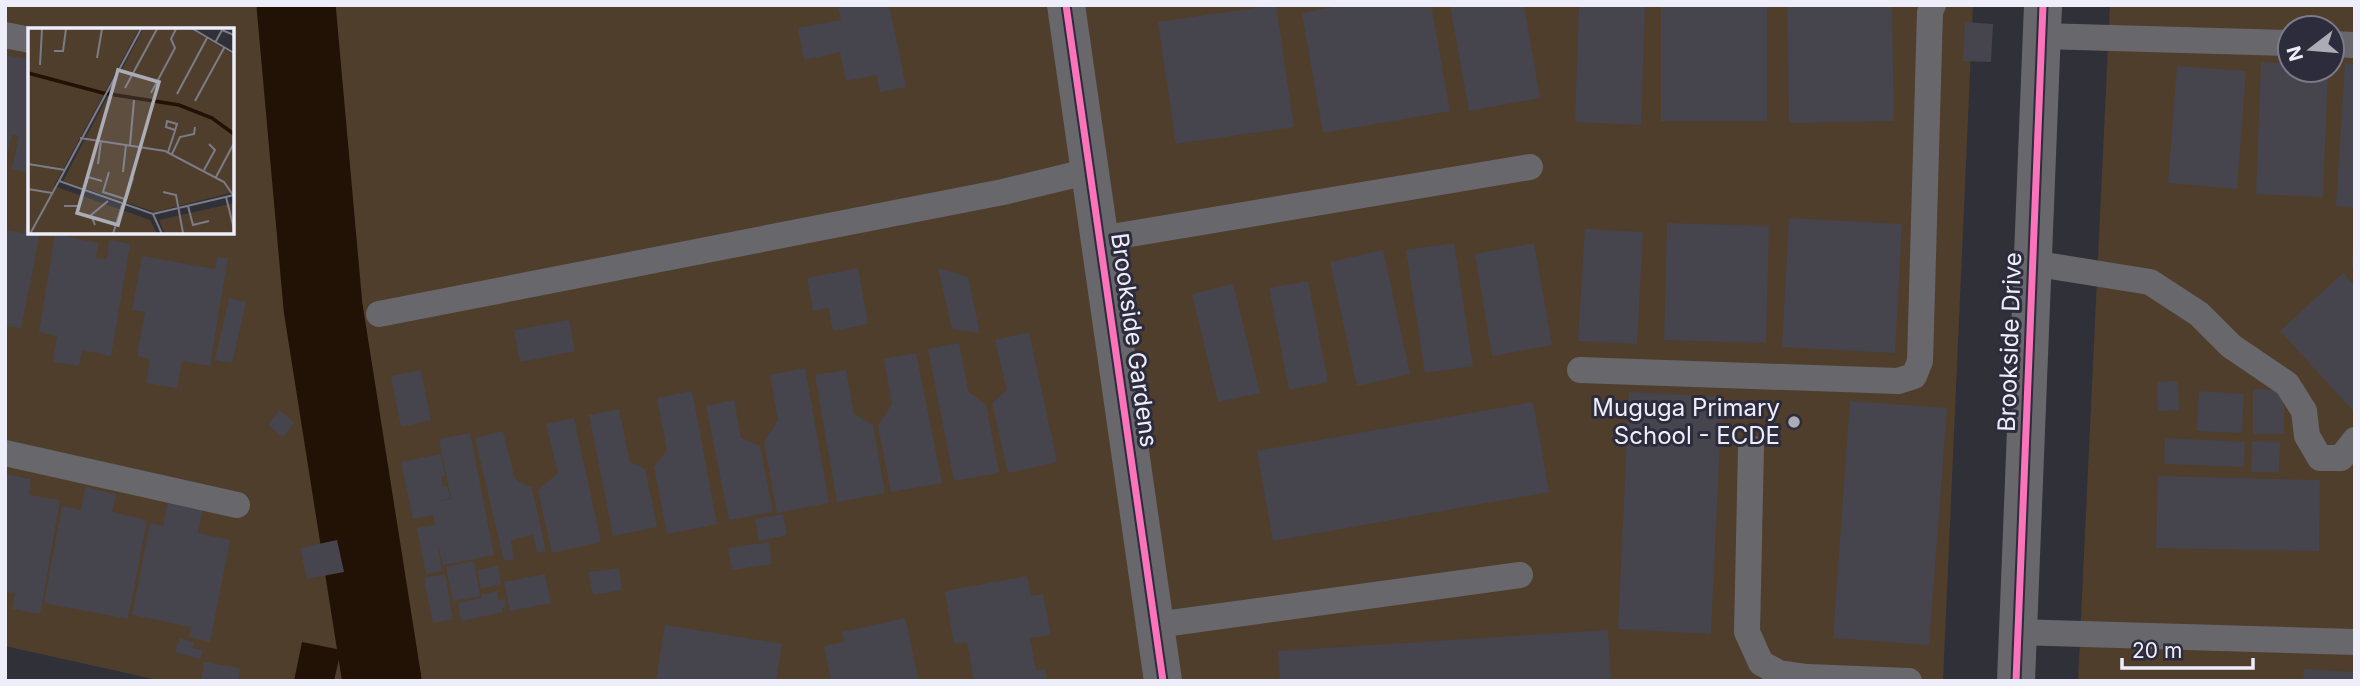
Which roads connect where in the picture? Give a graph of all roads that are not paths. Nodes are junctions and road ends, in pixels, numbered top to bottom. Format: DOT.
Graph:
graph roads {
  1 [pos="1066,5"];
  2 [pos="1933,5"];
  3 [pos="2042,21"];
  4 [pos="5,35"];
  5 [pos="28,40"];
  6 [pos="2276,42"];
  7 [pos="1530,167"];
  8 [pos="1090,171"];
  9 [pos="1100,239"];
  10 [pos="2032,263"];
  11 [pos="379,314"];
  12 [pos="1580,370"];
  13 [pos="2355,440"];
  14 [pos="1752,448"];
  15 [pos="5,453"];
  16 [pos="237,505"];
  17 [pos="1520,575"];
  18 [pos="1156,625"];
  19 [pos="2018,632"];
  20 [pos="2355,642"];
  21 [pos="1163,681"];
  22 [pos="1909,681"];
  23 [pos="2016,681"];
  1 -- 8 [label="street, Brookside Gardens"];
  2 -- 12 [label="lane"];
  3 -- 6 [label="lane"];
  3 -- 10 [label="street, Brookside Drive"];
  4 -- 5 [label="lane"];
  7 -- 9 [label="lane"];
  8 -- 9 [label="street, Brookside Gardens"];
  8 -- 11 [label="lane"];
  9 -- 18 [label="street, Brookside Gardens"];
  10 -- 13 [label="lane"];
  10 -- 19 [label="street, Brookside Drive"];
  14 -- 22 [label="lane"];
  15 -- 16 [label="lane"];
  17 -- 18 [label="lane"];
  18 -- 21 [label="street, Brookside Gardens"];
  19 -- 20 [label="lane"];
  19 -- 23 [label="street, Brookside Drive"];
}
